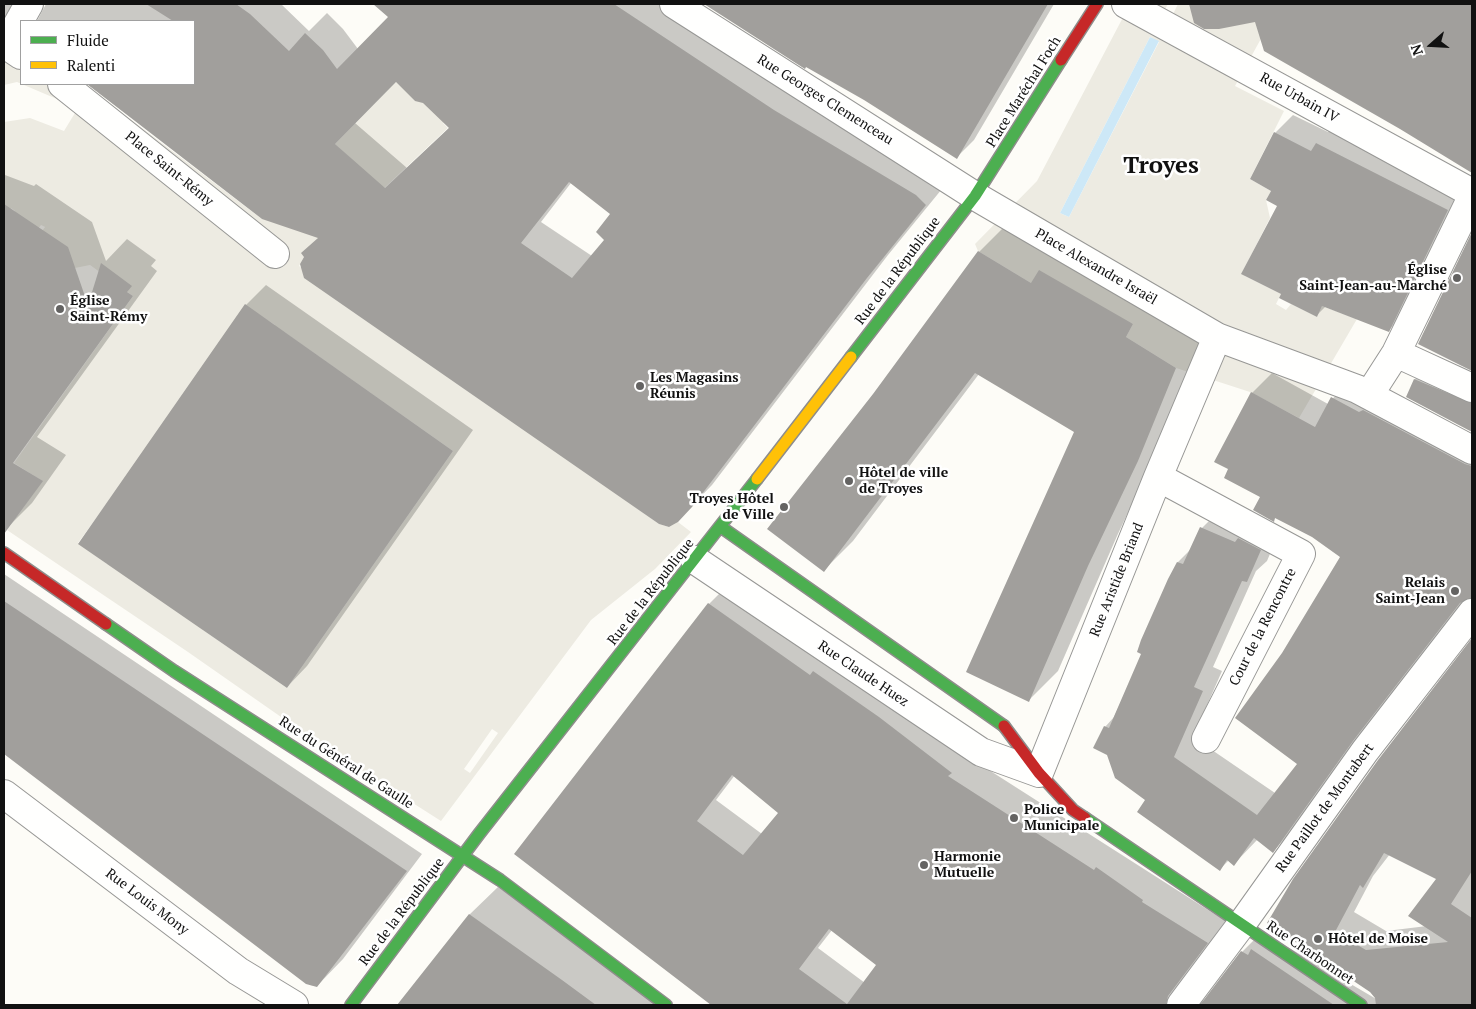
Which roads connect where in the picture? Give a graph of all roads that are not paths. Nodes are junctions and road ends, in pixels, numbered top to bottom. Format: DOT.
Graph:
graph roads {
  1 [pos="29,4"];
  2 [pos="674,4"];
  3 [pos="1097,4"];
  4 [pos="1126,4"];
  5 [pos="24,20"];
  6 [pos="20,32"];
  7 [pos="14,50"];
  8 [pos="63,85"];
  9 [pos="1472,193"];
  10 [pos="975,196"];
  11 [pos="1472,197"];
  12 [pos="275,254"];
  13 [pos="1217,337"];
  14 [pos="1396,352"];
  15 [pos="1472,388"];
  16 [pos="1369,395"];
  17 [pos="1472,450"];
  18 [pos="1158,477"];
  19 [pos="722,526"];
  20 [pos="4,554"];
  21 [pos="695,560"];
  22 [pos="1472,613"];
  23 [pos="1206,738"];
  24 [pos="1039,773"];
  25 [pos="4,794"];
  26 [pos="463,856"];
  27 [pos="1242,925"];
  28 [pos="294,1005"];
  29 [pos="350,1005"];
  30 [pos="666,1005"];
  31 [pos="1181,1005"];
  32 [pos="1361,1005"];
  1 -- 5 [label="street"];
  2 -- 10 [label="street, Rue Georges Clemenceau"];
  3 -- 10 [label="street, Place Maréchal Foch"];
  4 -- 9 [label="street, Rue Urbain IV"];
  6 -- 7 [label="street"];
  8 -- 12 [label="street, Place Saint-Rémy"];
  10 -- 13 [label="street, Place Alexandre Israël"];
  10 -- 19 [label="street, Rue de la République"];
  11 -- 14 [label="street"];
  13 -- 16 [label="street, Place Alexandre Israël"];
  13 -- 18 [label="street, Rue Aristide Briand"];
  14 -- 15 [label="street"];
  14 -- 16 [label="street"];
  16 -- 17 [label="street, Place Alexandre Israël"];
  18 -- 23 [label="street, Cour de la Rencontre"];
  18 -- 24 [label="street, Rue Aristide Briand"];
  19 -- 21 [label="street, Rue de la République"];
  19 -- 24 [label="street, Rue Claude Huez"];
  20 -- 26 [label="street, Rue du Général de Gaulle"];
  21 -- 24 [label="street, Rue Claude Huez"];
  21 -- 26 [label="street, Rue de la République"];
  22 -- 27 [label="street, Rue Paillot de Montabert"];
  24 -- 27 [label="street, Rue Claude Huez"];
  25 -- 28 [label="street, Rue Louis Mony"];
  26 -- 29 [label="street, Rue de la République"];
  26 -- 30 [label="street, Rue du Général de Gaulle"];
  27 -- 31 [label="street, Rue Paillot de Montabert"];
  27 -- 32 [label="street, Rue Charbonnet"];
}
